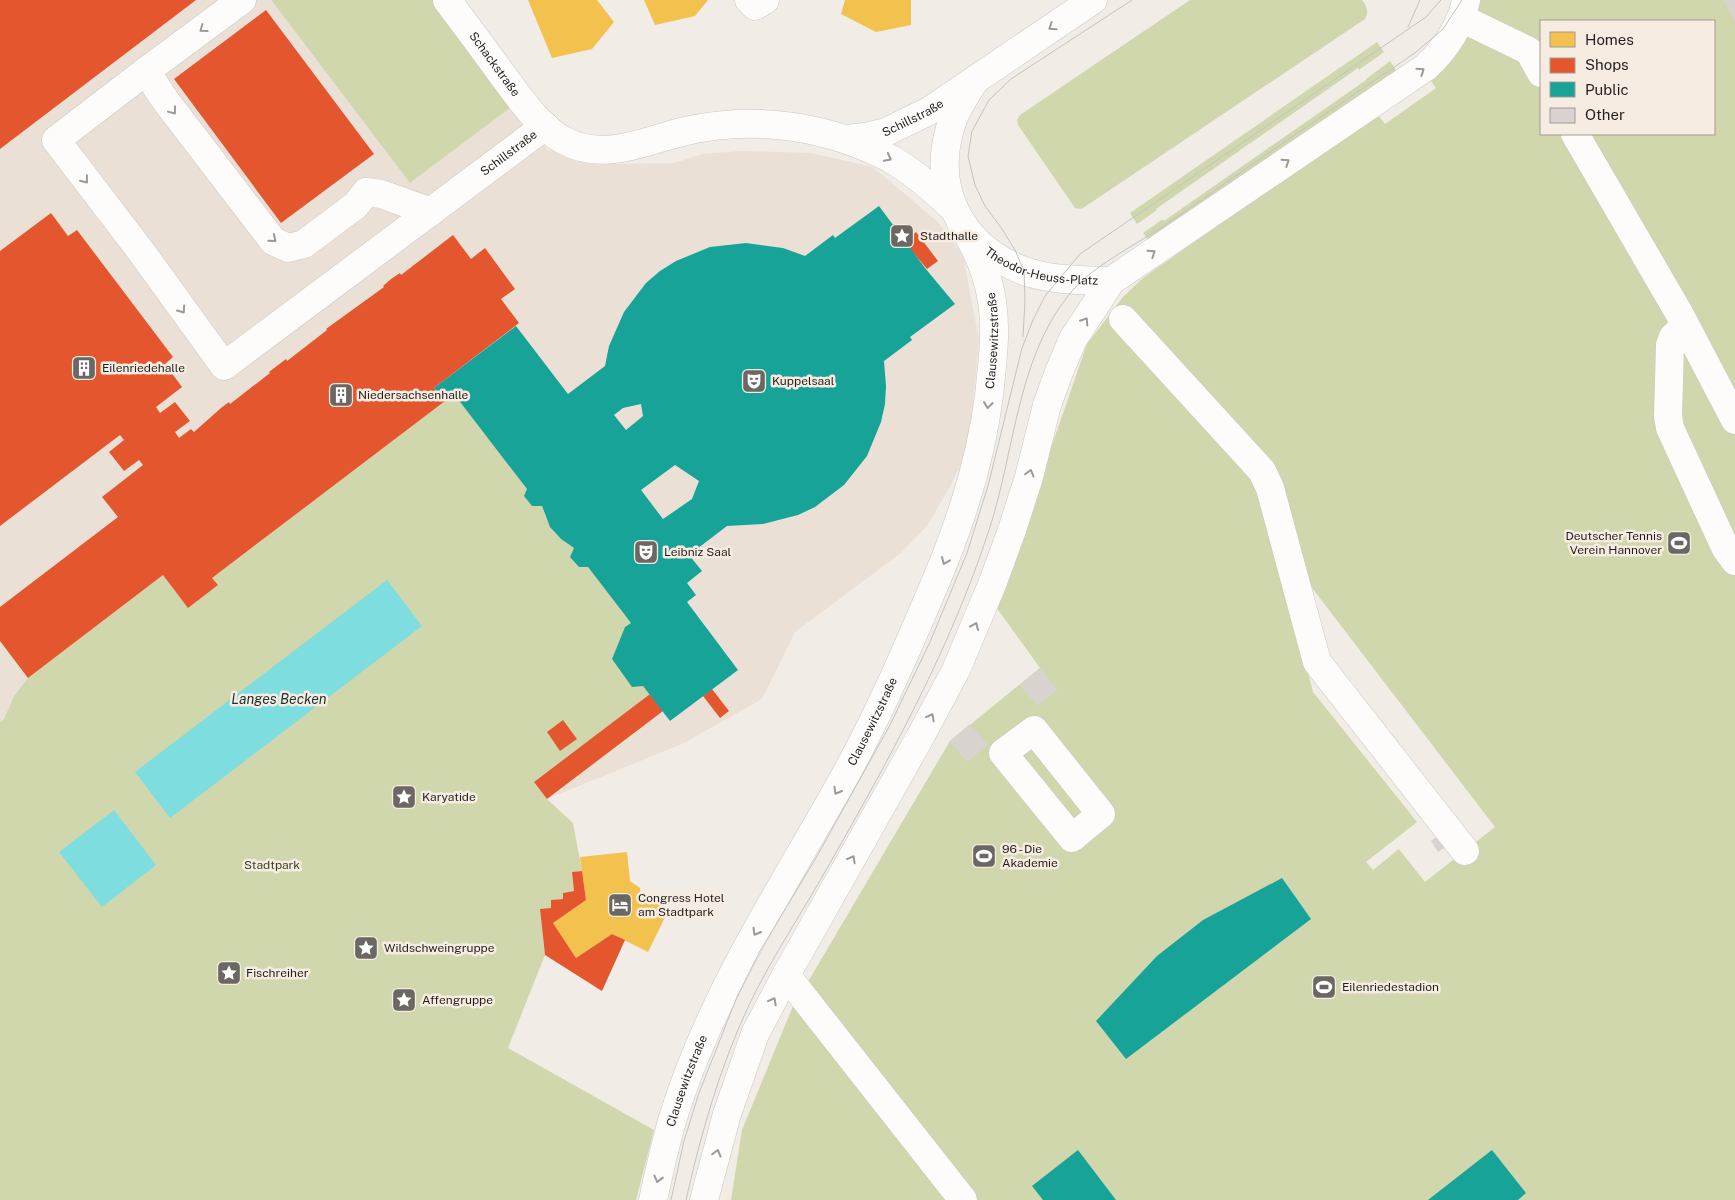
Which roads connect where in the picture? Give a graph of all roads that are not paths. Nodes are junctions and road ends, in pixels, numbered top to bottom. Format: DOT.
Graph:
graph roads {
  1 [pos="242,0"];
  2 [pos="447,0"];
  3 [pos="749,0"];
  4 [pos="765,0"];
  5 [pos="1092,0"];
  6 [pos="1461,6"];
  7 [pos="146,71"];
  8 [pos="1540,71"];
  9 [pos="976,79"];
  10 [pos="545,126"];
  11 [pos="1575,135"];
  12 [pos="844,140"];
  13 [pos="431,212"];
  14 [pos="957,216"];
  15 [pos="1111,281"];
  16 [pos="1123,319"];
  17 [pos="1685,326"];
  18 [pos="1735,420"];
  19 [pos="1735,561"];
  20 [pos="1465,851"];
  21 [pos="786,975"];
  22 [pos="653,1200"];
  23 [pos="704,1200"];
  24 [pos="963,1200"];
  1 -- 7 [label="street, one-way"];
  2 -- 10 [label="street, Schackstraße"];
  3 -- 4 [label="street"];
  5 -- 9 [label="street, Theodor-Heuss-Platz, one-way"];
  6 -- 8 [label="street"];
  15 -- 6 [label="street, Theodor-Heuss-Platz, one-way"];
  7 -- 13 [label="street, one-way"];
  7 -- 13 [label="street, Schillstraße, one-way"];
  9 -- 12 [label="street, Schillstraße"];
  9 -- 14 [label="street, Theodor-Heuss-Platz"];
  10 -- 12 [label="street, Schillstraße"];
  10 -- 13 [label="street, Schillstraße"];
  11 -- 17 [label="street"];
  12 -- 14 [label="street, Schillstraße, one-way"];
  14 -- 15 [label="street, Theodor-Heuss-Platz"];
  14 -- 22 [label="street, Clausewitzstraße, one-way"];
  21 -- 15 [label="street, one-way"];
  16 -- 20 [label="street"];
  17 -- 18 [label="street"];
  17 -- 19 [label="street"];
  23 -- 21 [label="street, one-way"];
  21 -- 24 [label="street"];
}
